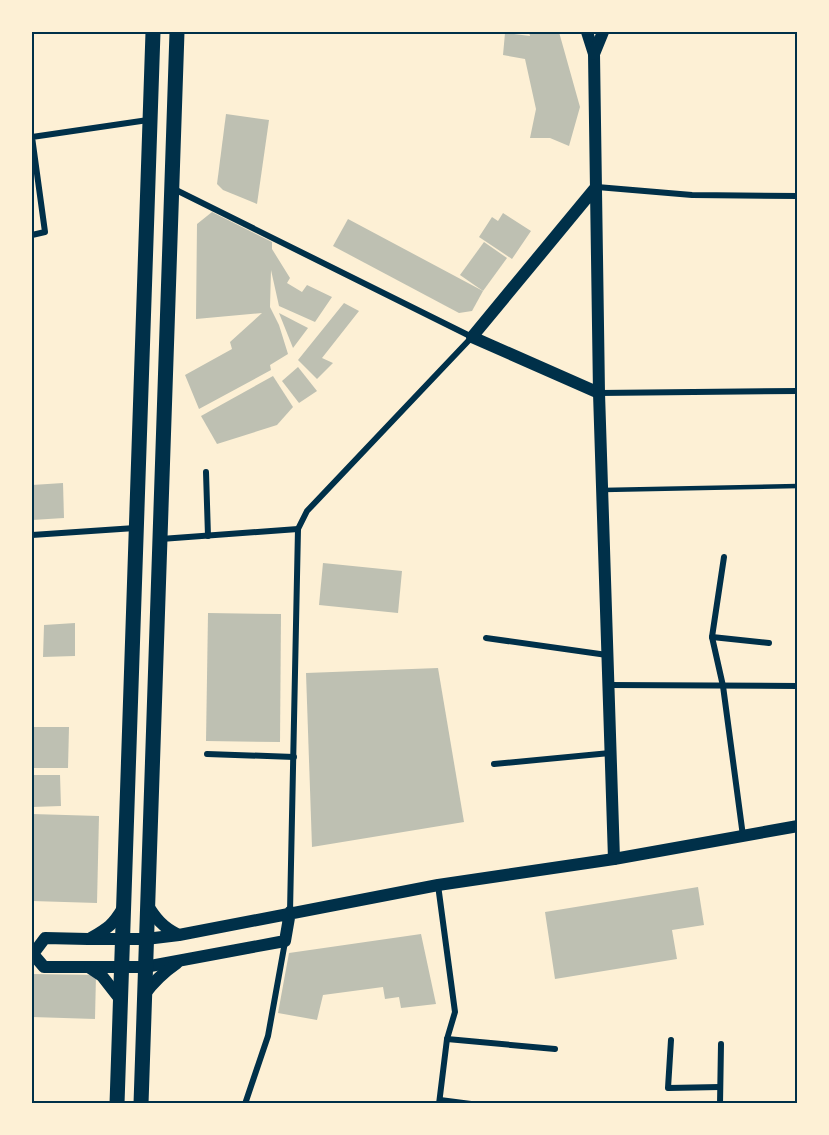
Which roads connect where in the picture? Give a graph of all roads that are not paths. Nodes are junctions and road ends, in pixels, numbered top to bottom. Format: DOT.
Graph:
graph roads {
  1 [pos="153,32"];
  2 [pos="177,32"];
  3 [pos="587,32"];
  4 [pos="603,32"];
  5 [pos="594,54"];
  6 [pos="150,120"];
  7 [pos="32,137"];
  8 [pos="596,187"];
  9 [pos="171,188"];
  10 [pos="798,196"];
  11 [pos="32,235"];
  12 [pos="472,336"];
  13 [pos="798,391"];
  14 [pos="599,393"];
  15 [pos="206,472"];
  16 [pos="798,486"];
  17 [pos="603,490"];
  18 [pos="136,528"];
  19 [pos="298,529"];
  20 [pos="32,535"];
  21 [pos="208,536"];
  22 [pos="159,539"];
  23 [pos="724,557"];
  24 [pos="712,637"];
  25 [pos="486,638"];
  26 [pos="770,644"];
  27 [pos="608,655"];
  28 [pos="609,685"];
  29 [pos="723,686"];
  30 [pos="798,686"];
  31 [pos="207,753"];
  32 [pos="611,753"];
  33 [pos="294,757"];
  34 [pos="494,764"];
  35 [pos="798,826"];
  36 [pos="743,836"];
  37 [pos="614,859"];
  38 [pos="438,885"];
  39 [pos="147,904"];
  40 [pos="123,906"];
  41 [pos="290,912"];
  42 [pos="178,935"];
  43 [pos="88,939"];
  44 [pos="123,939"];
  45 [pos="146,939"];
  46 [pos="285,941"];
  47 [pos="32,954"];
  48 [pos="182,960"];
  49 [pos="145,967"];
  50 [pos="89,968"];
  51 [pos="122,968"];
  52 [pos="144,995"];
  53 [pos="120,999"];
  54 [pos="447,1039"];
  55 [pos="671,1040"];
  56 [pos="721,1044"];
  57 [pos="555,1049"];
  58 [pos="720,1087"];
  59 [pos="117,1097"];
  60 [pos="141,1097"];
  61 [pos="439,1102"];
  62 [pos="245,1104"];
  63 [pos="471,1104"];
  64 [pos="720,1104"];
  1 -- 6 [label="main road"];
  2 -- 9 [label="main road"];
  3 -- 5 [label="main road"];
  4 -- 5 [label="main road"];
  5 -- 8 [label="main road"];
  6 -- 7 [label="street"];
  6 -- 18 [label="main road"];
  7 -- 11 [label="street"];
  8 -- 10 [label="street"];
  8 -- 12 [label="main road"];
  8 -- 14 [label="main road"];
  9 -- 12 [label="street"];
  9 -- 22 [label="main road"];
  12 -- 14 [label="main road"];
  12 -- 19 [label="street"];
  13 -- 14 [label="street"];
  14 -- 17 [label="main road"];
  15 -- 21 [label="street"];
  16 -- 17 [label="lane"];
  17 -- 27 [label="main road"];
  18 -- 20 [label="street"];
  18 -- 40 [label="main road"];
  19 -- 21 [label="street"];
  19 -- 33 [label="street"];
  21 -- 22 [label="street"];
  22 -- 39 [label="main road"];
  23 -- 24 [label="street"];
  24 -- 26 [label="street"];
  24 -- 29 [label="street"];
  25 -- 27 [label="street"];
  27 -- 28 [label="main road"];
  28 -- 29 [label="street"];
  28 -- 32 [label="main road"];
  29 -- 30 [label="street"];
  29 -- 36 [label="street"];
  31 -- 33 [label="street"];
  32 -- 34 [label="street"];
  32 -- 37 [label="main road"];
  33 -- 41 [label="street"];
  35 -- 36 [label="main road"];
  36 -- 37 [label="main road"];
  37 -- 38 [label="main road"];
  38 -- 41 [label="main road"];
  38 -- 54 [label="street"];
  39 -- 42 [label="main road"];
  39 -- 45 [label="main road"];
  40 -- 43 [label="main road"];
  40 -- 44 [label="main road"];
  41 -- 42 [label="main road"];
  41 -- 46 [label="main road"];
  42 -- 45 [label="main road"];
  43 -- 44 [label="main road"];
  43 -- 47 [label="main road"];
  44 -- 45 [label="main road"];
  44 -- 51 [label="main road"];
  45 -- 49 [label="main road"];
  46 -- 48 [label="main road"];
  46 -- 62 [label="street"];
  47 -- 50 [label="main road"];
  48 -- 49 [label="main road"];
  48 -- 52 [label="main road"];
  49 -- 51 [label="main road"];
  49 -- 52 [label="main road"];
  50 -- 51 [label="main road"];
  50 -- 53 [label="main road"];
  51 -- 53 [label="main road"];
  52 -- 60 [label="main road"];
  53 -- 59 [label="main road"];
  54 -- 57 [label="street"];
  54 -- 61 [label="street"];
  55 -- 58 [label="street"];
  56 -- 58 [label="street"];
  58 -- 64 [label="street"];
  59 -- 60 [label="main road"];
  61 -- 63 [label="street"];
}
